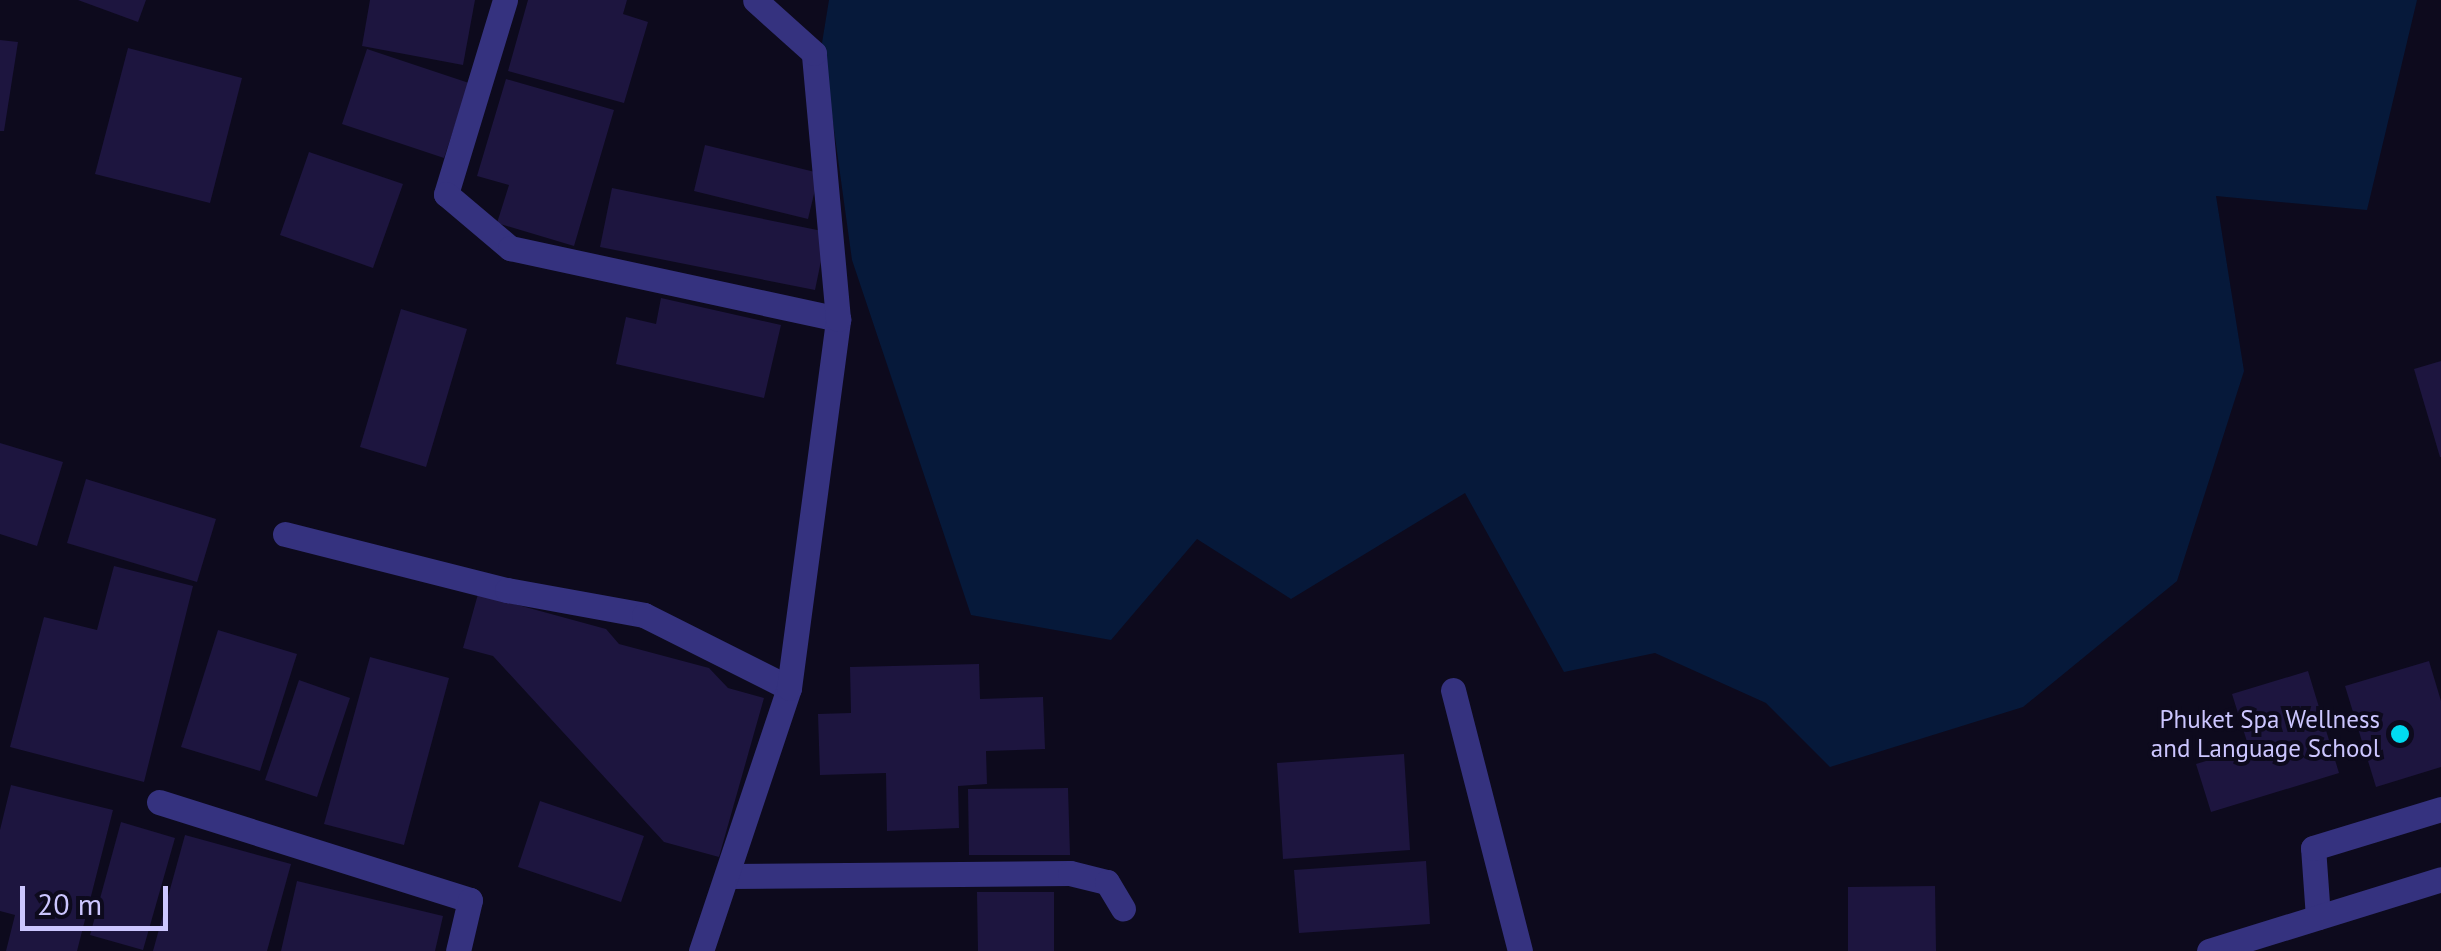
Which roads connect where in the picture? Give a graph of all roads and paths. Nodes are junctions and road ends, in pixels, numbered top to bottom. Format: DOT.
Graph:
graph roads {
  1 [pos="506,0"];
  2 [pos="755,0"];
  3 [pos="838,319"];
  4 [pos="285,534"];
  5 [pos="789,688"];
  6 [pos="1453,690"];
  7 [pos="159,802"];
  8 [pos="2441,809"];
  9 [pos="730,876"];
  10 [pos="2441,878"];
  11 [pos="1123,908"];
  12 [pos="2318,917"];
  13 [pos="458,951"];
  14 [pos="701,951"];
  15 [pos="1520,951"];
  16 [pos="2209,951"];
  1 -- 3 [label="street"];
  2 -- 3 [label="street"];
  3 -- 5 [label="street"];
  4 -- 5 [label="street"];
  5 -- 9 [label="street"];
  6 -- 15 [label="street"];
  7 -- 13 [label="street"];
  8 -- 12 [label="street"];
  9 -- 11 [label="street"];
  9 -- 14 [label="street"];
  10 -- 12 [label="street"];
  12 -- 16 [label="street"];
}
